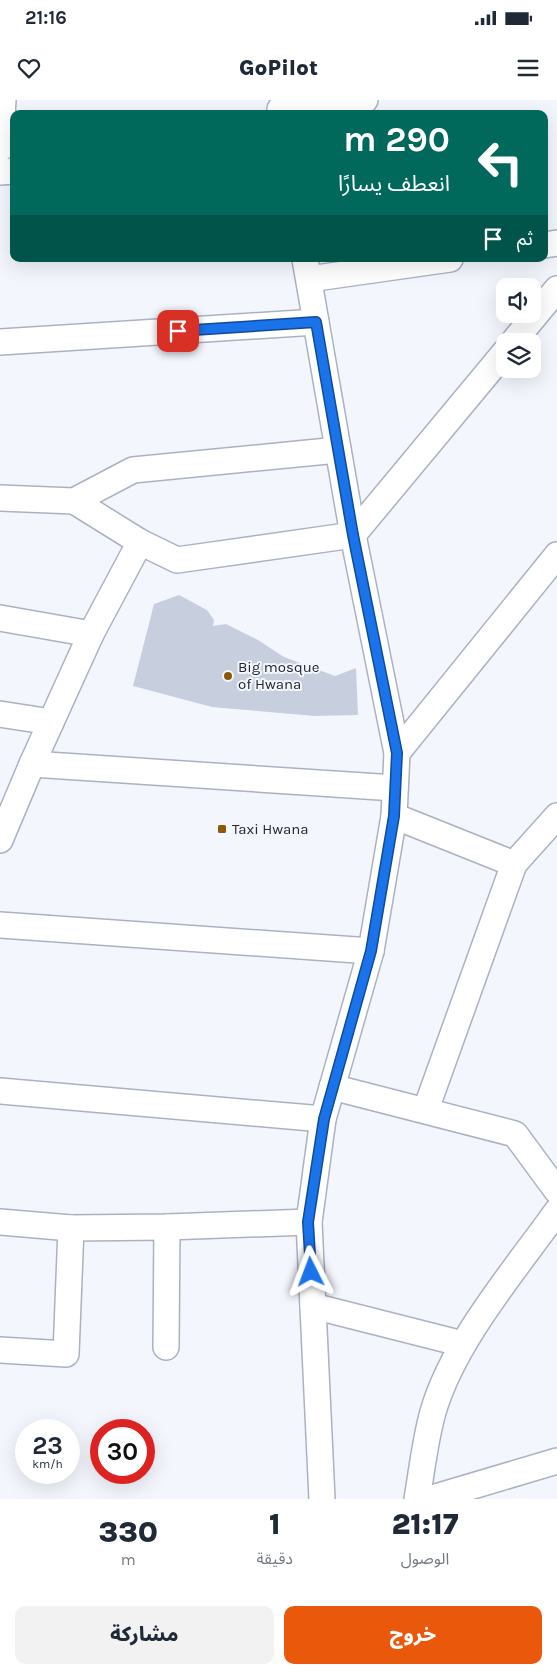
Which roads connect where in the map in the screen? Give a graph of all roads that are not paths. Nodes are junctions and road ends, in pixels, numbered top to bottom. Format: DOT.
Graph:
graph roads {
  1 [pos="4,100"];
  2 [pos="365,100"];
  3 [pos="279,108"];
  4 [pos="0,148"];
  5 [pos="407,262"];
  6 [pos="307,269"];
  7 [pos="557,289"];
  8 [pos="316,322"];
  9 [pos="521,333"];
  10 [pos="0,342"];
  11 [pos="496,363"];
  12 [pos="338,450"];
  13 [pos="0,498"];
  14 [pos="74,501"];
  15 [pos="353,535"];
  16 [pos="140,542"];
  17 [pos="557,555"];
  18 [pos="0,618"];
  19 [pos="91,634"];
  20 [pos="0,714"];
  21 [pos="51,722"];
  22 [pos="397,753"];
  23 [pos="32,764"];
  24 [pos="395,788"];
  25 [pos="394,816"];
  26 [pos="557,816"];
  27 [pos="0,840"];
  28 [pos="514,864"];
  29 [pos="0,925"];
  30 [pos="371,951"];
  31 [pos="332,1086"];
  32 [pos="0,1091"];
  33 [pos="426,1109"];
  34 [pos="324,1119"];
  35 [pos="554,1181"];
  36 [pos="557,1211"];
  37 [pos="0,1222"];
  38 [pos="308,1222"];
  39 [pos="167,1227"];
  40 [pos="71,1228"];
  41 [pos="313,1306"];
  42 [pos="463,1344"];
  43 [pos="166,1347"];
  44 [pos="0,1350"];
  45 [pos="557,1461"];
  46 [pos="322,1499"];
  47 [pos="417,1499"];
  48 [pos="429,1499"];
  1 -- 4 [label="street"];
  2 -- 3 [label="street"];
  5 -- 6 [label="street"];
  6 -- 8 [label="street"];
  7 -- 9 [label="street"];
  8 -- 10 [label="street"];
  8 -- 12 [label="street"];
  11 -- 15 [label="street"];
  12 -- 14 [label="street"];
  12 -- 15 [label="street"];
  13 -- 14 [label="street"];
  14 -- 16 [label="street"];
  15 -- 16 [label="street"];
  15 -- 22 [label="street"];
  16 -- 19 [label="street"];
  17 -- 22 [label="street"];
  18 -- 19 [label="street"];
  19 -- 21 [label="street"];
  20 -- 21 [label="street"];
  21 -- 23 [label="street"];
  22 -- 24 [label="street"];
  23 -- 24 [label="street"];
  23 -- 27 [label="street"];
  24 -- 25 [label="street"];
  25 -- 28 [label="street"];
  25 -- 30 [label="street"];
  26 -- 28 [label="street"];
  28 -- 33 [label="street"];
  29 -- 30 [label="street"];
  30 -- 31 [label="street"];
  31 -- 33 [label="street"];
  31 -- 34 [label="street"];
  32 -- 34 [label="street"];
  33 -- 35 [label="street"];
  34 -- 38 [label="street"];
  36 -- 42 [label="street"];
  37 -- 40 [label="street"];
  38 -- 39 [label="street"];
  38 -- 41 [label="street"];
  39 -- 40 [label="street"];
  39 -- 43 [label="street"];
  40 -- 44 [label="street"];
  41 -- 42 [label="street"];
  41 -- 46 [label="street"];
  42 -- 47 [label="street"];
  45 -- 48 [label="street"];
}
